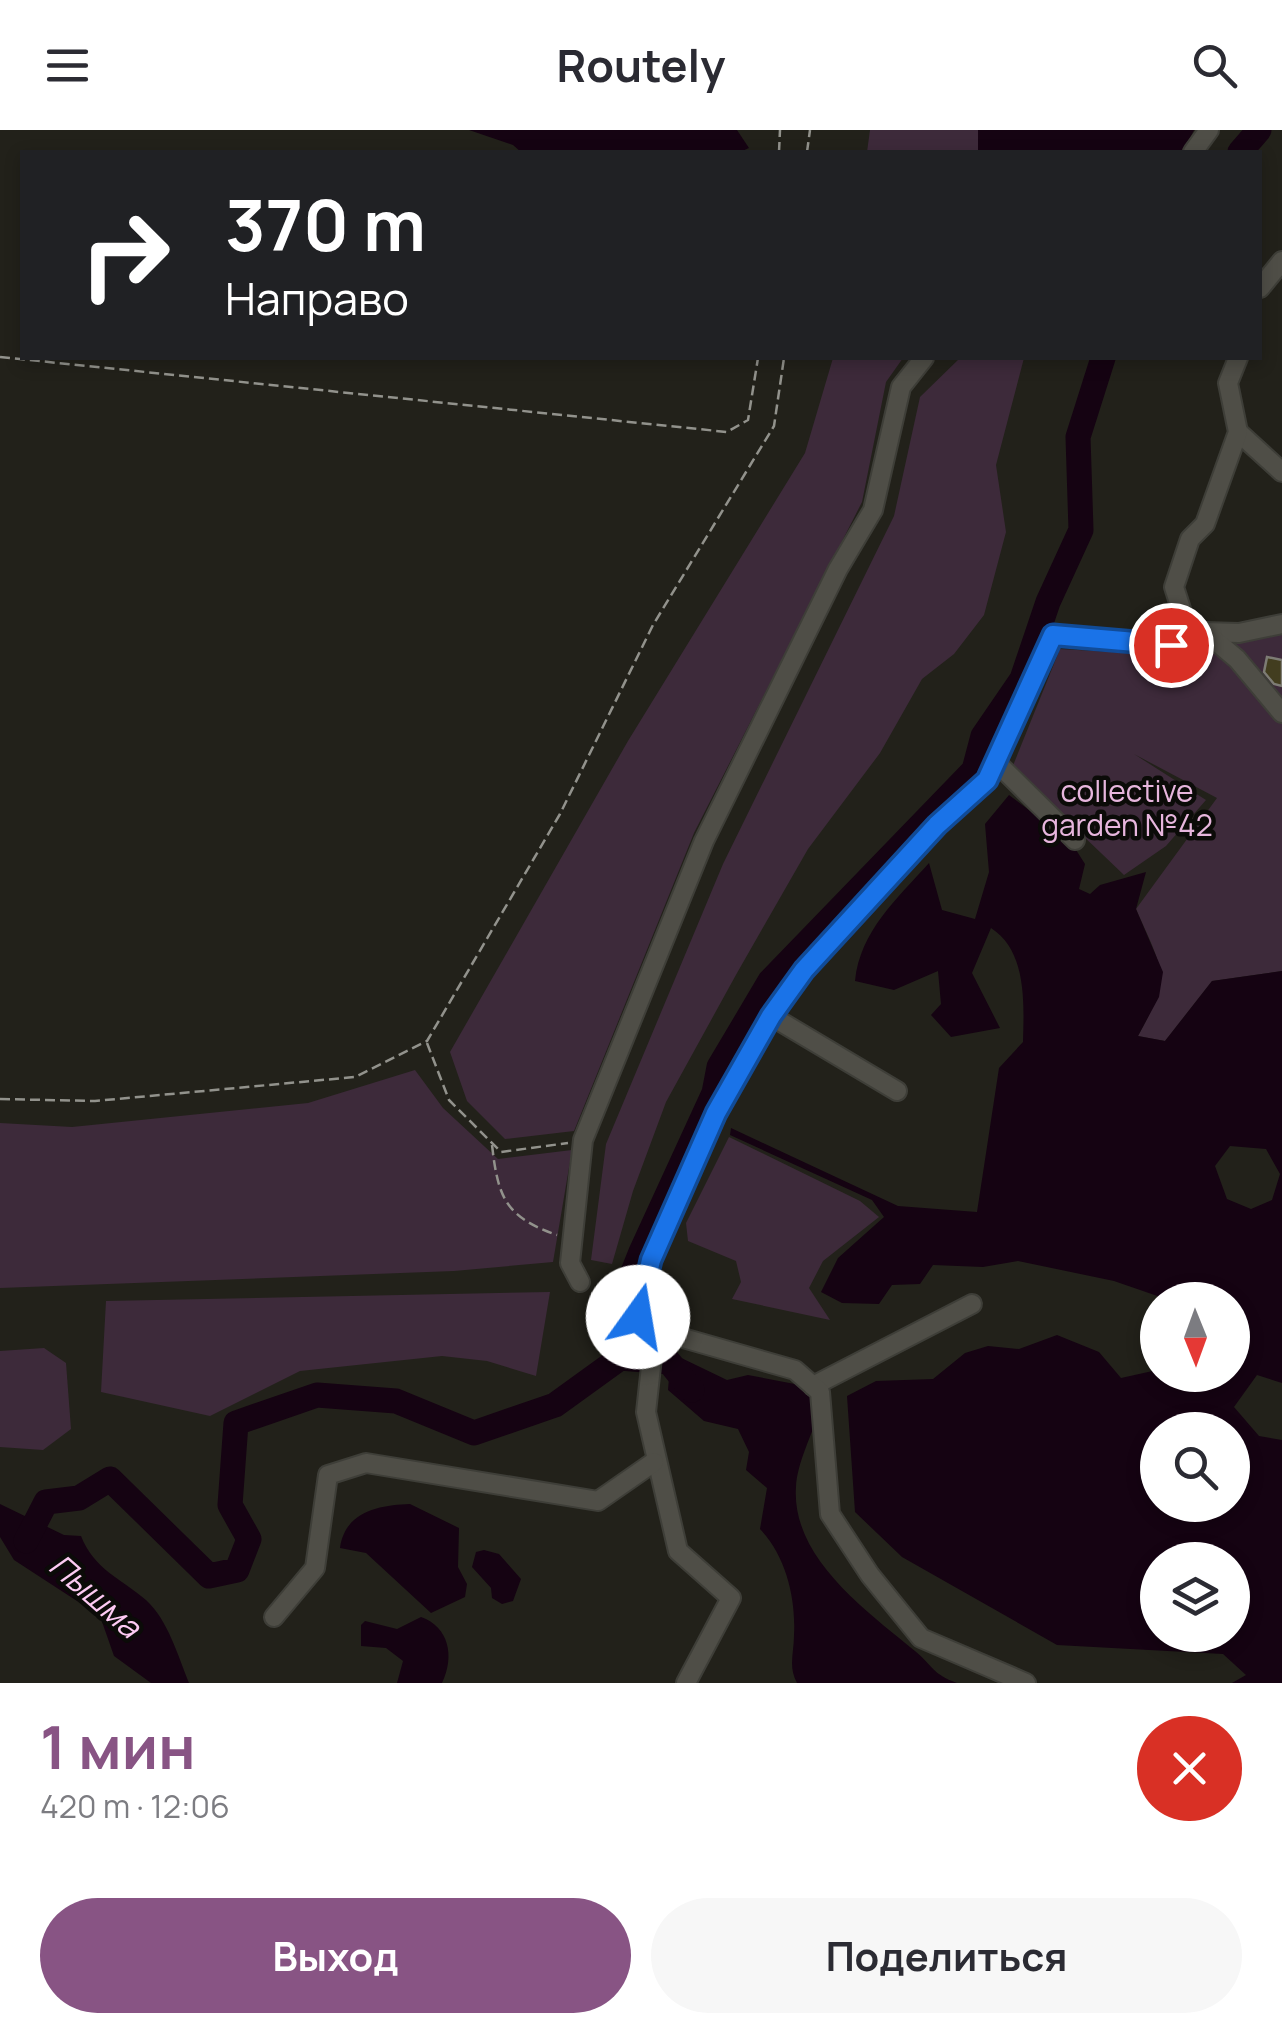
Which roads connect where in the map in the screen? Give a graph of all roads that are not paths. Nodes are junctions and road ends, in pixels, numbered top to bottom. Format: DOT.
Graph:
graph roads {
  1 [pos="1282,261"];
  2 [pos="1262,286"];
  3 [pos="922,360"];
  4 [pos="1237,360"];
  5 [pos="1238,432"];
  6 [pos="1282,472"];
  7 [pos="1282,624"];
  8 [pos="1197,632"];
  9 [pos="1282,712"];
  10 [pos="996,762"];
  11 [pos="1075,840"];
  12 [pos="771,1016"];
  13 [pos="897,1091"];
  14 [pos="580,1282"];
  15 [pos="972,1304"];
  16 [pos="655,1330"];
  17 [pos="814,1386"];
  18 [pos="654,1462"];
  19 [pos="274,1617"];
  20 [pos="686,1683"];
  21 [pos="1026,1683"];
  1 -- 2 [label="street"];
  3 -- 14 [label="street"];
  4 -- 5 [label="street"];
  5 -- 6 [label="street"];
  5 -- 8 [label="street"];
  7 -- 8 [label="street"];
  8 -- 9 [label="street"];
  8 -- 10 [label="street"];
  10 -- 11 [label="street"];
  10 -- 12 [label="street"];
  12 -- 13 [label="street"];
  12 -- 16 [label="street"];
  15 -- 17 [label="street"];
  16 -- 17 [label="street"];
  16 -- 18 [label="street"];
  17 -- 21 [label="street"];
  18 -- 19 [label="street"];
  18 -- 20 [label="street"];
}
